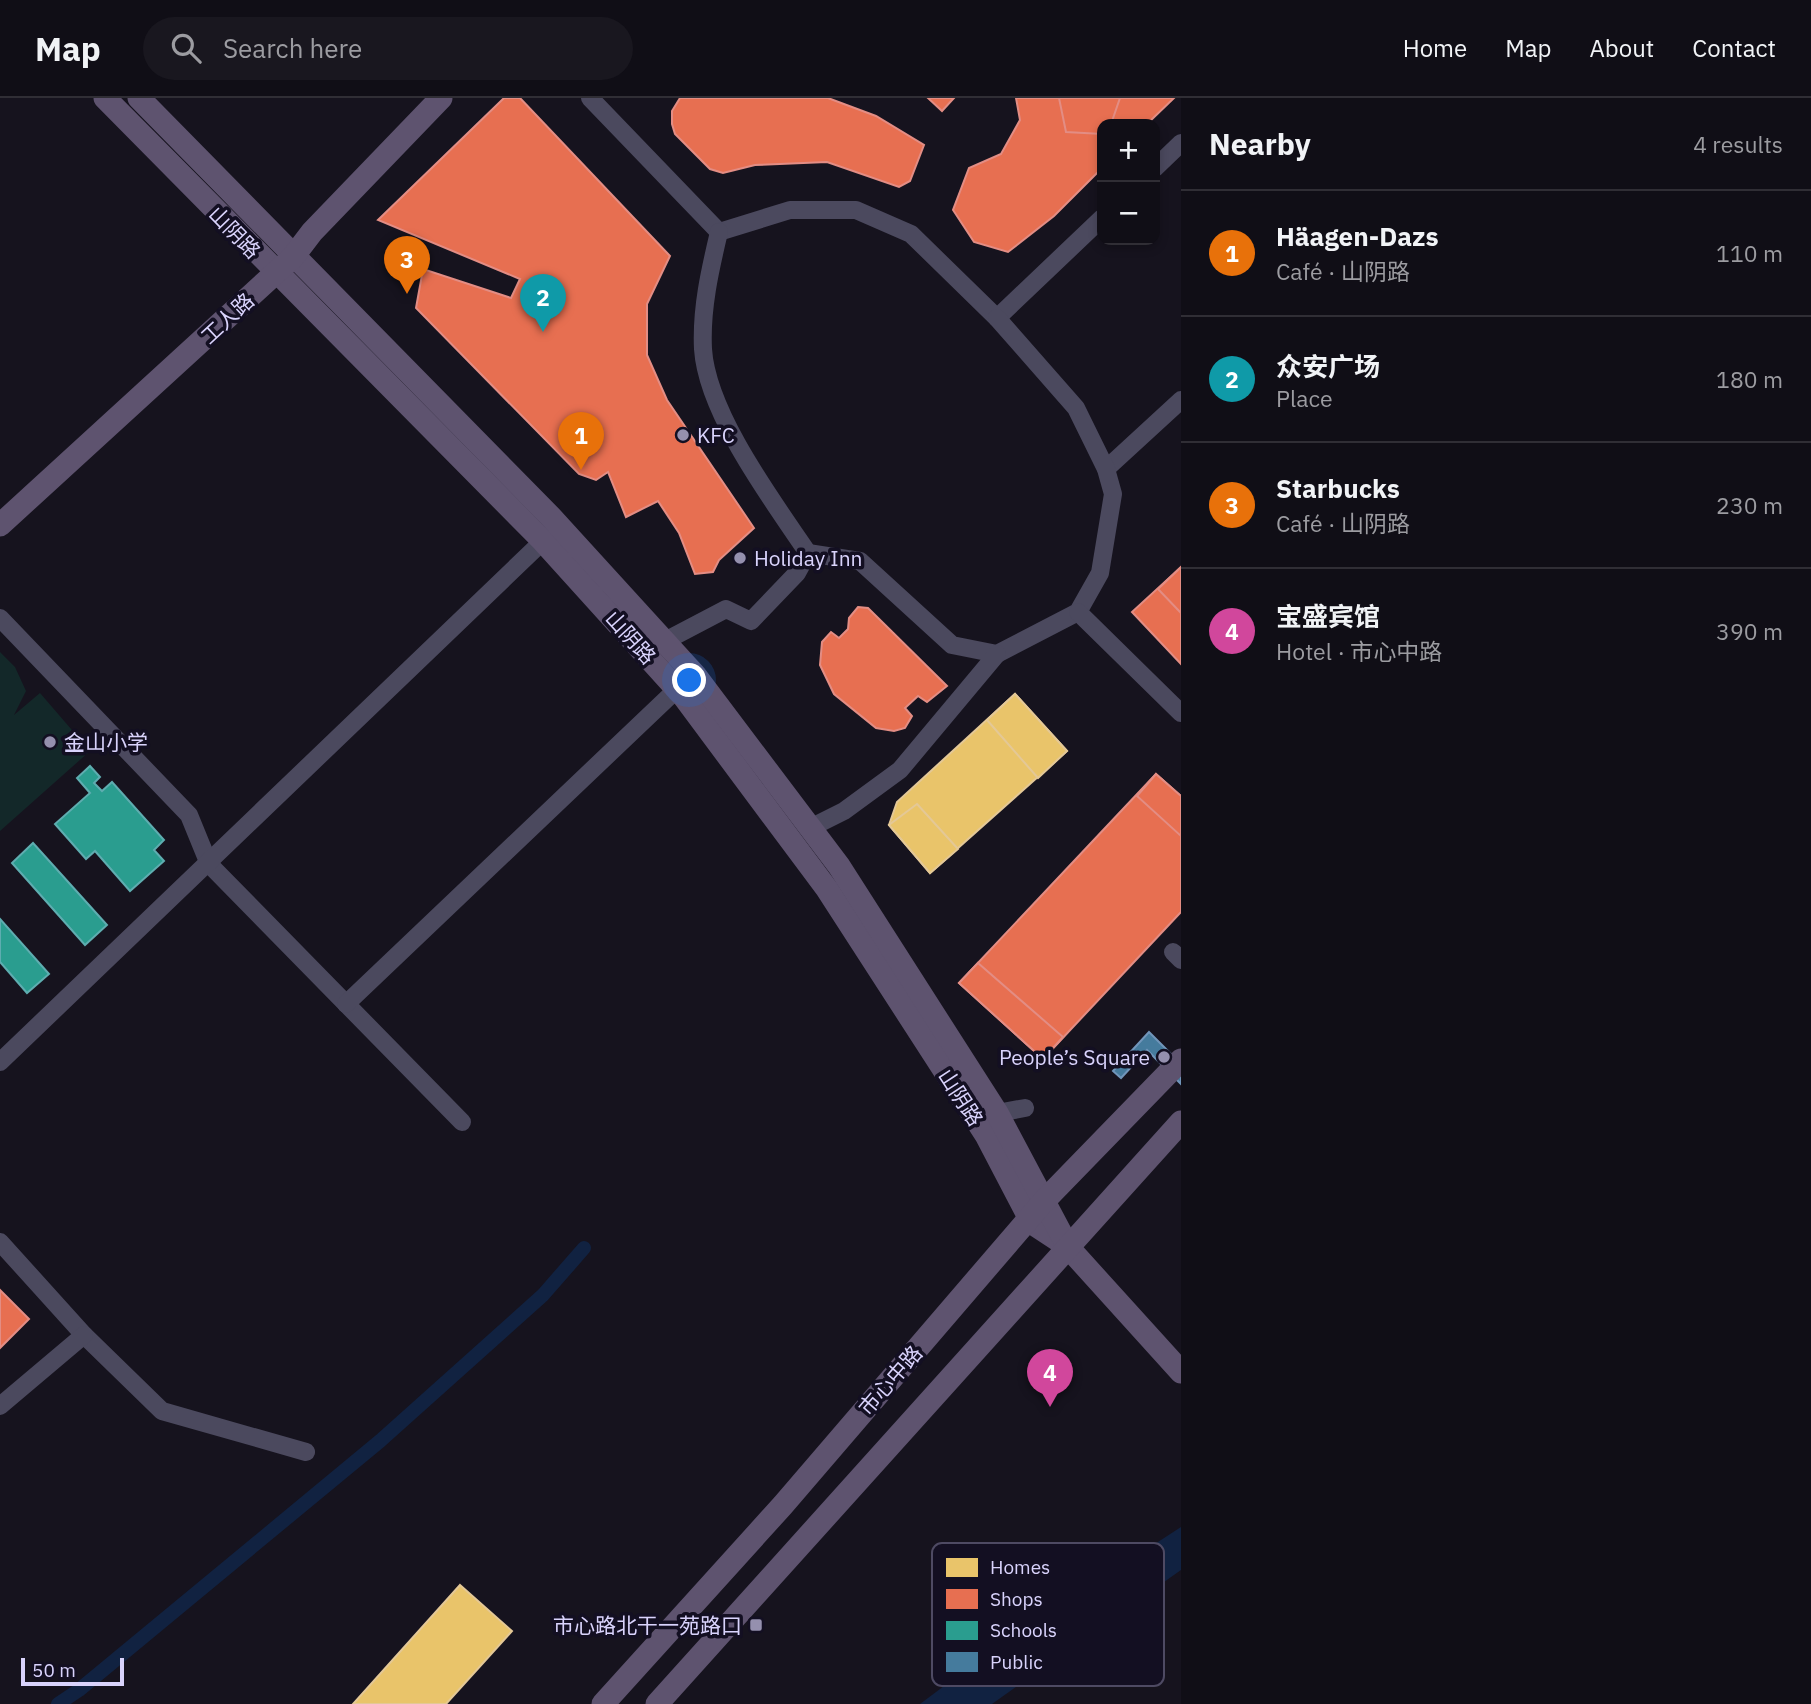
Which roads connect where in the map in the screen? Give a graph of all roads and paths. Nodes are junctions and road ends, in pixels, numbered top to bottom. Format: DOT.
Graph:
graph roads {
  1 [pos="105,98"];
  2 [pos="139,98"];
  3 [pos="441,98"];
  4 [pos="590,98"];
  5 [pos="1181,143"];
  6 [pos="1160,163"];
  7 [pos="1097,223"];
  8 [pos="719,232"];
  9 [pos="292,257"];
  10 [pos="275,273"];
  11 [pos="997,318"];
  12 [pos="1181,400"];
  13 [pos="1106,469"];
  14 [pos="0,525"];
  15 [pos="543,541"];
  16 [pos="808,553"];
  17 [pos="1078,612"];
  18 [pos="0,618"];
  19 [pos="666,641"];
  20 [pos="997,654"];
  21 [pos="677,688"];
  22 [pos="1181,713"];
  23 [pos="812,827"];
  24 [pos="209,864"];
  25 [pos="346,1004"];
  26 [pos="1181,1060"];
  27 [pos="0,1062"];
  28 [pos="1025,1108"];
  29 [pos="997,1113"];
  30 [pos="462,1122"];
  31 [pos="1181,1122"];
  32 [pos="1036,1209"];
  33 [pos="0,1242"];
  34 [pos="1067,1246"];
  35 [pos="84,1335"];
  36 [pos="1181,1372"];
  37 [pos="0,1406"];
  38 [pos="306,1452"];
  39 [pos="603,1704"];
  40 [pos="657,1704"];
  1 -- 10 [label="main road, 山阴路"];
  2 -- 9 [label="main road, 山阴路"];
  3 -- 9 [label="main road, 工人路"];
  4 -- 8 [label="street"];
  5 -- 6 [label="street"];
  7 -- 11 [label="street"];
  8 -- 11 [label="street"];
  8 -- 16 [label="street"];
  9 -- 10 [label="main road, 工人路"];
  9 -- 19 [label="main road, 山阴路"];
  10 -- 14 [label="main road, 工人路"];
  10 -- 15 [label="main road, 山阴路"];
  11 -- 13 [label="street"];
  12 -- 13 [label="street"];
  13 -- 17 [label="street"];
  15 -- 21 [label="main road, 山阴路"];
  15 -- 24 [label="street"];
  16 -- 19 [label="street"];
  16 -- 20 [label="street"];
  17 -- 20 [label="street"];
  17 -- 22 [label="street"];
  18 -- 24 [label="street"];
  19 -- 23 [label="main road, 山阴路"];
  20 -- 23 [label="street"];
  21 -- 25 [label="street"];
  21 -- 32 [label="main road, 山阴路"];
  23 -- 29 [label="main road, 山阴路"];
  24 -- 25 [label="street"];
  24 -- 27 [label="street"];
  25 -- 30 [label="street"];
  26 -- 32 [label="main road, 市心中路"];
  28 -- 29 [label="street"];
  29 -- 32 [label="main road, 山阴路"];
  31 -- 34 [label="main road, 市心中路"];
  32 -- 34 [label="main road, 山阴路"];
  32 -- 39 [label="main road, 市心中路"];
  33 -- 35 [label="street"];
  34 -- 36 [label="main road, 山阴路"];
  34 -- 40 [label="main road, 市心中路"];
  35 -- 37 [label="street"];
  35 -- 38 [label="street"];
}
